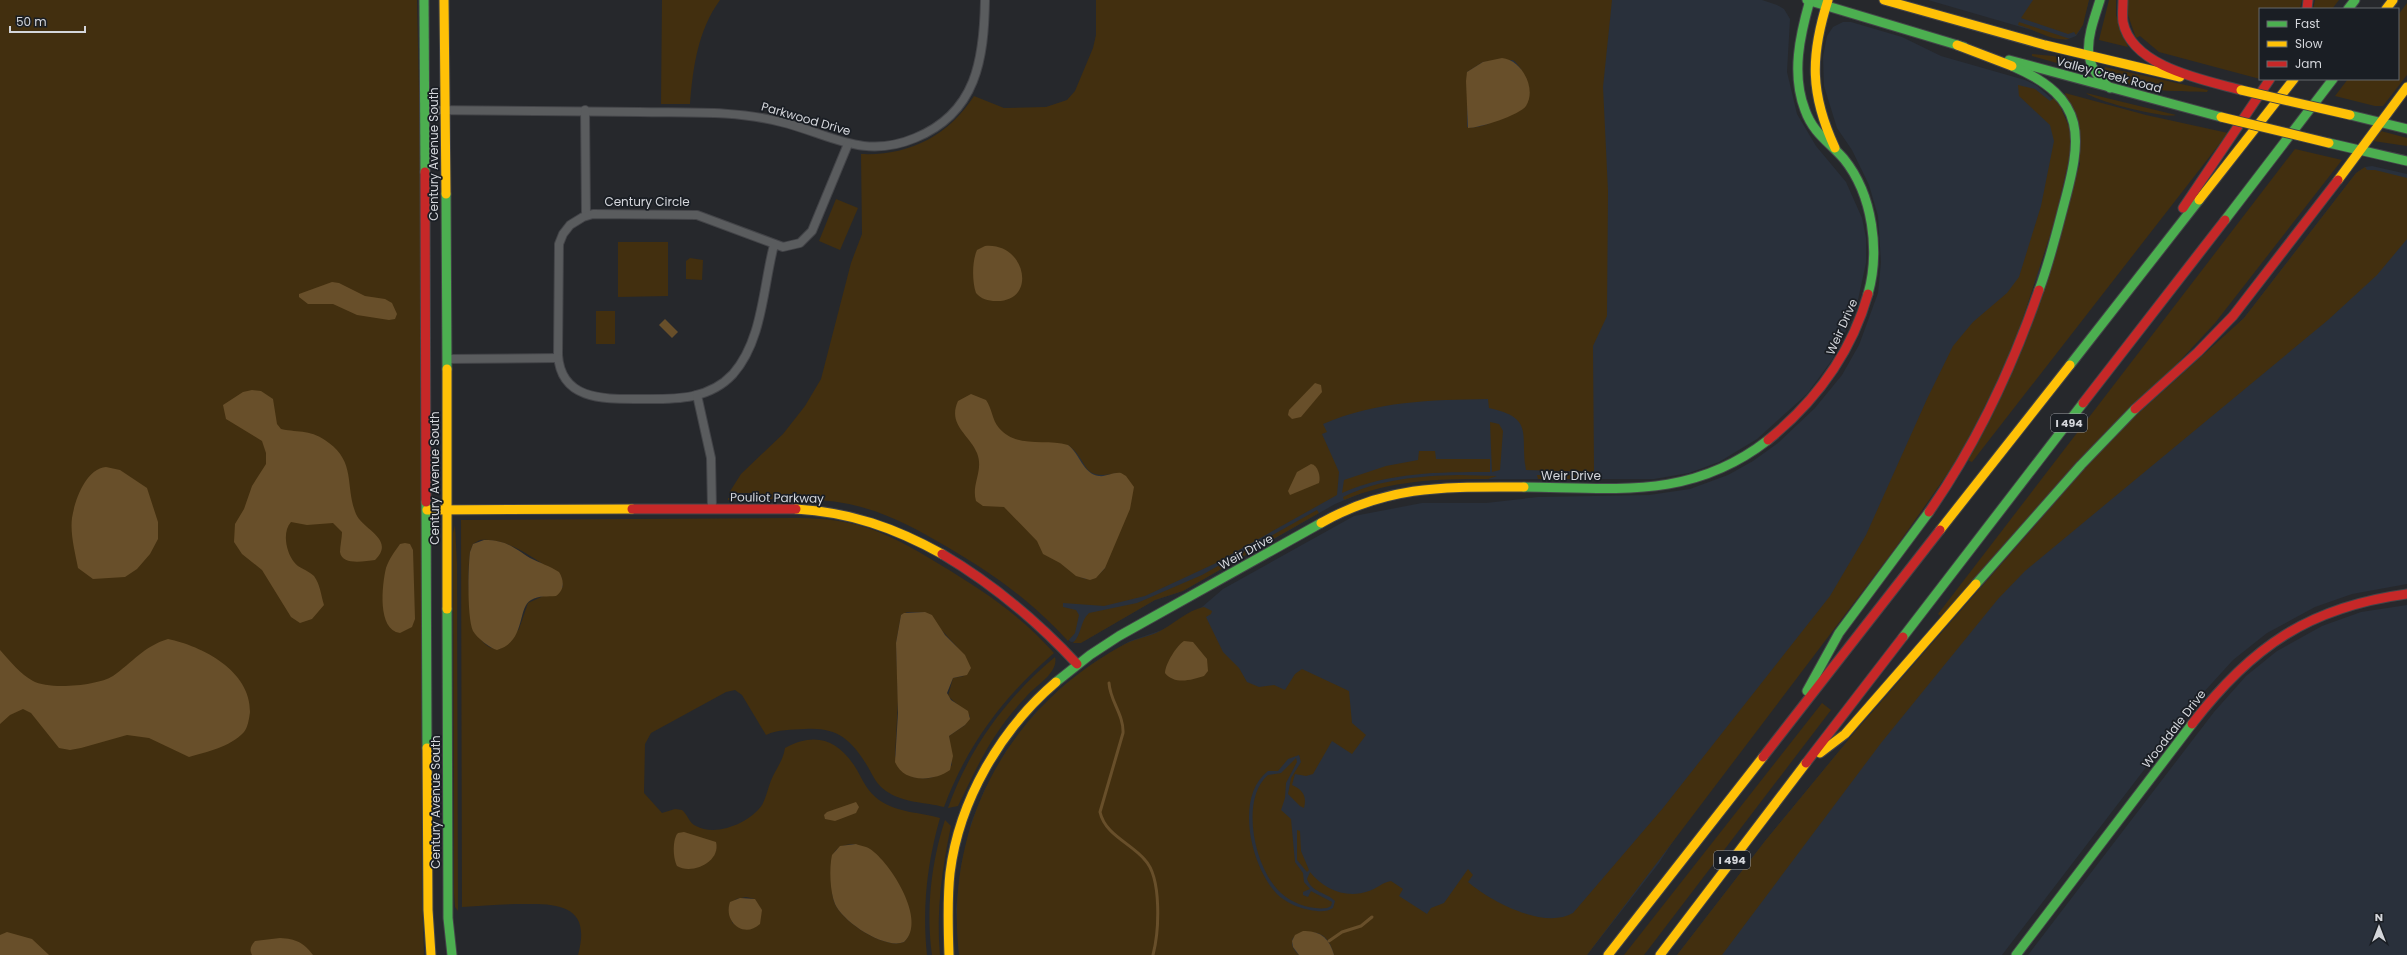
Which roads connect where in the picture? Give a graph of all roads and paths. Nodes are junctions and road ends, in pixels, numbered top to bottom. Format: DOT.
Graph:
graph roads {
  1 [pos="424,0"];
  2 [pos="444,0"];
  3 [pos="985,0"];
  4 [pos="1809,0"];
  5 [pos="1884,0"];
  6 [pos="2100,0"];
  7 [pos="2122,0"];
  8 [pos="2355,0"];
  9 [pos="2393,0"];
  10 [pos="1827,3"];
  11 [pos="2349,8"];
  12 [pos="2387,8"];
  13 [pos="1957,45"];
  14 [pos="2088,56"];
  15 [pos="2269,80"];
  16 [pos="2293,80"];
  17 [pos="2332,80"];
  18 [pos="2407,87"];
  19 [pos="2110,88"];
  20 [pos="2241,90"];
  21 [pos="426,110"];
  22 [pos="446,110"];
  23 [pos="584,110"];
  24 [pos="2380,122"];
  25 [pos="2407,129"];
  26 [pos="848,144"];
  27 [pos="2361,150"];
  28 [pos="1839,153"];
  29 [pos="2407,161"];
  30 [pos="586,215"];
  31 [pos="774,245"];
  32 [pos="2118,304"];
  33 [pos="558,358"];
  34 [pos="447,359"];
  35 [pos="697,395"];
  36 [pos="712,509"];
  37 [pos="427,510"];
  38 [pos="447,510"];
  39 [pos="2407,594"];
  40 [pos="1077,664"];
  41 [pos="1787,727"];
  42 [pos="1804,765"];
  43 [pos="431,955"];
  44 [pos="452,955"];
  45 [pos="950,955"];
  46 [pos="1608,955"];
  47 [pos="1660,955"];
  48 [pos="2016,955"];
  1 -- 21 [label="main road, Century Avenue South"];
  2 -- 22 [label="main road, Century Avenue South"];
  3 -- 26 [label="street, Parkwood Drive"];
  4 -- 10 [label="main road, Valley Creek Road"];
  4 -- 28 [label="main road, Weir Drive"];
  5 -- 14 [label="main road, Valley Creek Road"];
  6 -- 14 [label="main road"];
  7 -- 20 [label="main road"];
  8 -- 11 [label="main road"];
  9 -- 12 [label="main road"];
  10 -- 13 [label="main road, Valley Creek Road"];
  10 -- 28 [label="main road, Weir Drive"];
  13 -- 19 [label="main road, Valley Creek Road"];
  13 -- 41 [label="main road"];
  14 -- 19 [label="main road"];
  14 -- 20 [label="main road, Valley Creek Road"];
  15 -- 32 [label="main road"];
  16 -- 32 [label="main road, I 494"];
  17 -- 42 [label="main road, I 494"];
  18 -- 24 [label="main road"];
  19 -- 27 [label="main road, Valley Creek Road, bridge"];
  20 -- 24 [label="main road, Valley Creek Road, bridge"];
  21 -- 22 [label="street, Parkwood Drive"];
  21 -- 37 [label="main road, Century Avenue South"];
  22 -- 23 [label="street, Parkwood Drive"];
  22 -- 34 [label="main road, Century Avenue South"];
  23 -- 26 [label="street, Parkwood Drive"];
  23 -- 30 [label="street"];
  24 -- 25 [label="main road, Valley Creek Road"];
  24 -- 27 [label="main road"];
  26 -- 31 [label="street, Century Circle"];
  27 -- 29 [label="main road, Valley Creek Road"];
  27 -- 42 [label="main road"];
  28 -- 40 [label="main road, Weir Drive"];
  30 -- 31 [label="street, Century Circle"];
  30 -- 33 [label="street"];
  31 -- 35 [label="street"];
  32 -- 41 [label="main road, I 494"];
  33 -- 34 [label="street"];
  33 -- 35 [label="street"];
  34 -- 38 [label="main road, Century Avenue South"];
  35 -- 36 [label="street"];
  36 -- 38 [label="main road, Pouliot Parkway"];
  36 -- 40 [label="main road, Pouliot Parkway"];
  37 -- 38 [label="main road, Pouliot Parkway"];
  37 -- 43 [label="main road, Century Avenue South"];
  38 -- 44 [label="main road, Century Avenue South"];
  39 -- 48 [label="main road, Wooddale Drive"];
  40 -- 45 [label="main road, Weir Drive"];
  41 -- 46 [label="main road, I 494"];
  42 -- 47 [label="main road, I 494"];
}
